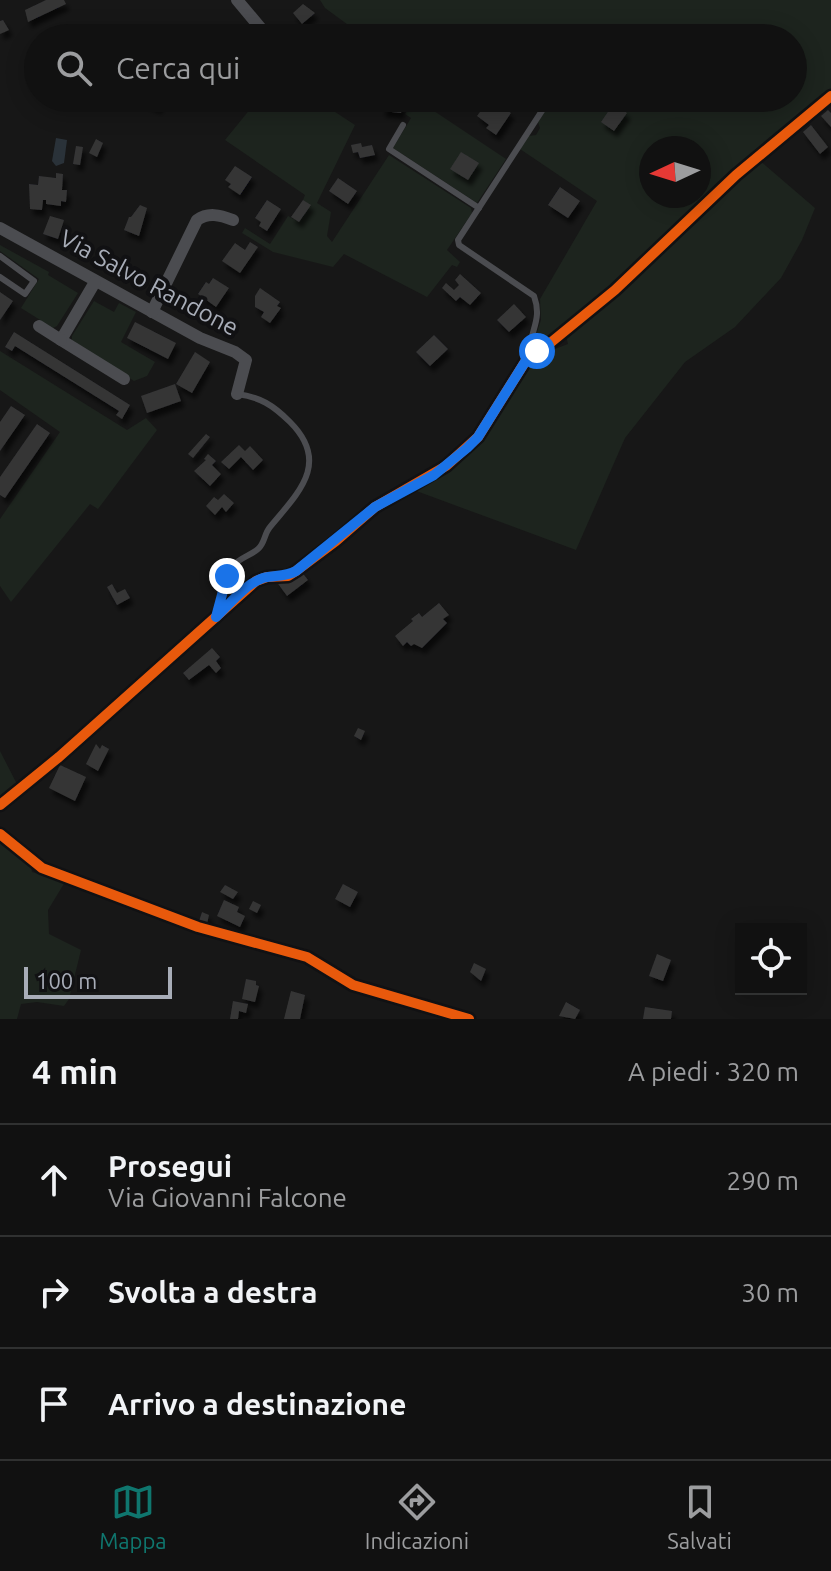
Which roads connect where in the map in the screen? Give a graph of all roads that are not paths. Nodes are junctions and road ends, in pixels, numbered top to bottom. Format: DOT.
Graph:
graph roads {
  1 [pos="237,0"];
  2 [pos="257,24"];
  3 [pos="831,96"];
  4 [pos="541,112"];
  5 [pos="403,125"];
  6 [pos="479,208"];
  7 [pos="233,220"];
  8 [pos="0,228"];
  9 [pos="0,256"];
  10 [pos="9,262"];
  11 [pos="0,276"];
  12 [pos="95,282"];
  13 [pos="152,312"];
  14 [pos="39,326"];
  15 [pos="61,340"];
  16 [pos="530,354"];
  17 [pos="124,379"];
  18 [pos="237,394"];
  19 [pos="216,617"];
  20 [pos="0,805"];
  21 [pos="0,834"];
  22 [pos="469,1019"];
  1 -- 2 [label="street"];
  3 -- 16 [label="street"];
  4 -- 6 [label="lane"];
  5 -- 6 [label="lane"];
  6 -- 16 [label="lane"];
  7 -- 13 [label="street"];
  8 -- 12 [label="street, Via Salvo Randone"];
  9 -- 10 [label="lane"];
  10 -- 11 [label="lane"];
  10 -- 11 [label="lane"];
  12 -- 13 [label="street, Via Salvo Randone"];
  12 -- 15 [label="street"];
  13 -- 18 [label="street, Via Salvo Randone"];
  14 -- 15 [label="street"];
  15 -- 17 [label="street"];
  16 -- 19 [label="street"];
  18 -- 19 [label="lane"];
  19 -- 20 [label="street"];
  21 -- 22 [label="street"];
}
